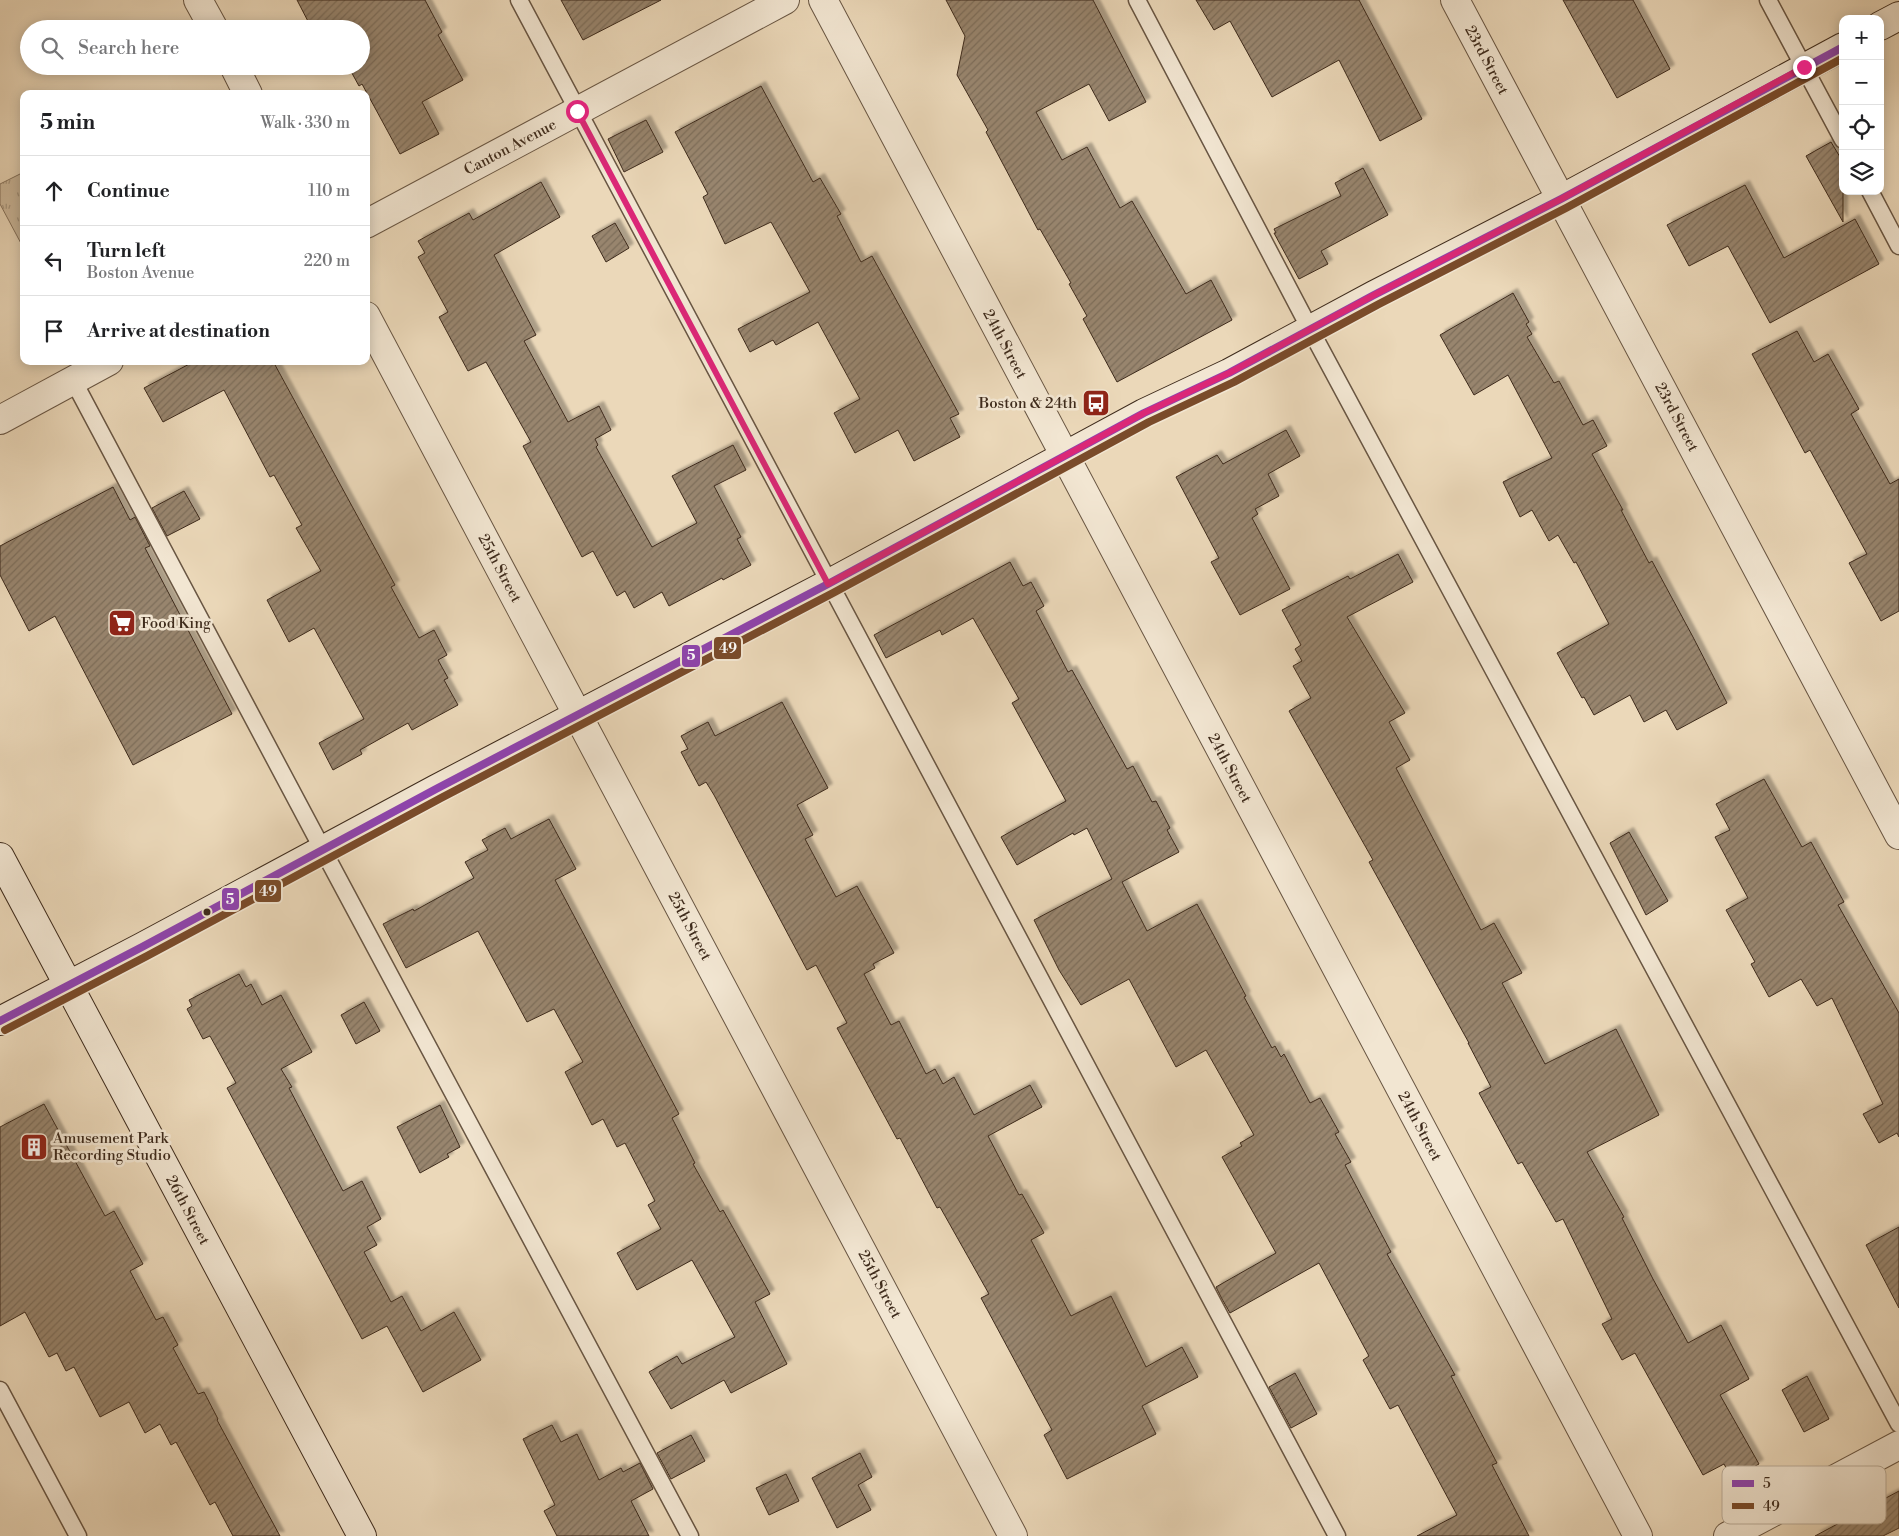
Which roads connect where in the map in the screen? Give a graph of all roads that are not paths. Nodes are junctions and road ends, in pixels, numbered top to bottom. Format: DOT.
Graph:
graph roads {
  1 [pos="198,0"];
  2 [pos="519,0"];
  3 [pos="785,0"];
  4 [pos="823,0"];
  5 [pos="1137,0"];
  6 [pos="1455,0"];
  7 [pos="1768,0"];
  8 [pos="1899,16"];
  9 [pos="209,20"];
  10 [pos="1884,24"];
  11 [pos="1839,48"];
  12 [pos="1804,67"];
  13 [pos="238,75"];
  14 [pos="246,90"];
  15 [pos="577,111"];
  16 [pos="1839,133"];
  17 [pos="1872,195"];
  18 [pos="1561,199"];
  19 [pos="370,222"];
  20 [pos="1899,246"];
  21 [pos="370,324"];
  22 [pos="1310,330"];
  23 [pos="101,365"];
  24 [pos="73,380"];
  25 [pos="0,420"];
  26 [pos="1065,457"];
  27 [pos="828,584"];
  28 [pos="578,716"];
  29 [pos="1899,835"];
  30 [pos="323,850"];
  31 [pos="0,857"];
  32 [pos="68,986"];
  33 [pos="0,1021"];
  34 [pos="0,1390"];
  35 [pos="1899,1424"];
  36 [pos="1899,1445"];
  37 [pos="1860,1466"];
  38 [pos="1751,1524"];
  39 [pos="78,1536"];
  40 [pos="362,1536"];
  41 [pos="690,1536"];
  42 [pos="1013,1536"];
  43 [pos="1337,1536"];
  44 [pos="1638,1536"];
  45 [pos="1728,1536"];
  1 -- 9 [label="street"];
  2 -- 15 [label="lane"];
  3 -- 15 [label="street, Canton Avenue"];
  4 -- 26 [label="street, 24th Street"];
  5 -- 22 [label="lane"];
  6 -- 18 [label="street, 23rd Street"];
  7 -- 12 [label="lane"];
  8 -- 10 [label="street"];
  11 -- 12 [label="street"];
  12 -- 16 [label="lane"];
  12 -- 18 [label="street"];
  13 -- 14 [label="street"];
  15 -- 19 [label="street, Canton Avenue"];
  15 -- 27 [label="lane"];
  17 -- 20 [label="lane"];
  18 -- 22 [label="street"];
  18 -- 29 [label="street, 23rd Street"];
  21 -- 28 [label="street, 25th Street"];
  22 -- 26 [label="street"];
  22 -- 35 [label="lane"];
  23 -- 24 [label="street"];
  24 -- 25 [label="street"];
  24 -- 30 [label="lane"];
  26 -- 27 [label="street"];
  26 -- 44 [label="street, 24th Street"];
  27 -- 28 [label="street"];
  27 -- 43 [label="lane"];
  28 -- 30 [label="street"];
  28 -- 42 [label="street, 25th Street"];
  30 -- 32 [label="street"];
  30 -- 41 [label="lane"];
  31 -- 32 [label="street, 26th Street"];
  32 -- 33 [label="street"];
  32 -- 40 [label="street, 26th Street"];
  34 -- 39 [label="lane"];
  36 -- 37 [label="street"];
  38 -- 45 [label="street"];
}
